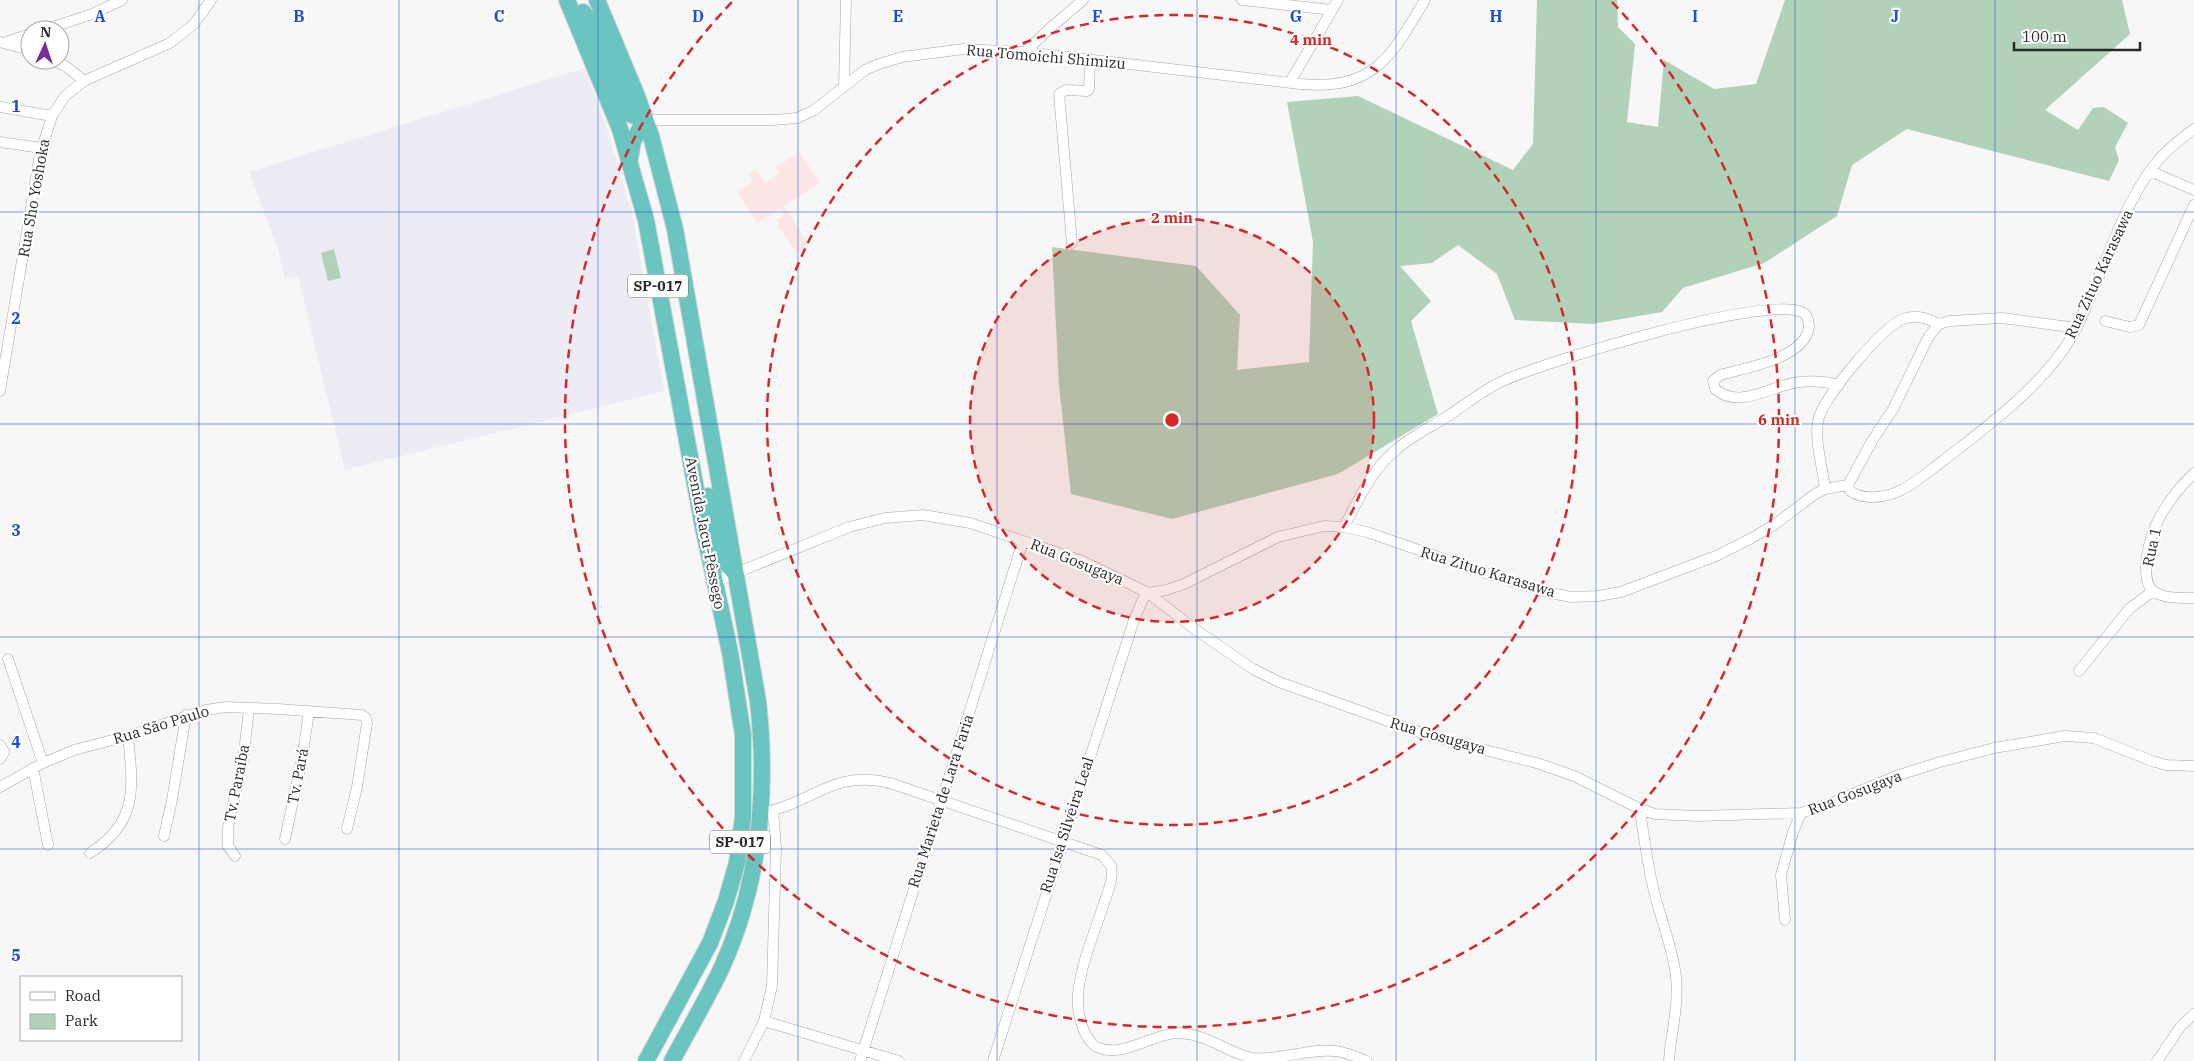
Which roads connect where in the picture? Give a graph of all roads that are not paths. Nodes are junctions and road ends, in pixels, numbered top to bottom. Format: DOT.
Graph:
graph roads {
  1 [pos="122,0"];
  2 [pos="211,0"];
  3 [pos="566,0"];
  4 [pos="597,0"];
  5 [pos="846,0"];
  6 [pos="1083,0"];
  7 [pos="1242,0"];
  8 [pos="1338,0"];
  9 [pos="1425,0"];
  10 [pos="1272,2"];
  11 [pos="580,6"];
  12 [pos="1332,10"];
  13 [pos="70,21"];
  14 [pos="20,37"];
  15 [pos="3,42"];
  16 [pos="20,47"];
  17 [pos="1025,52"];
  18 [pos="1090,60"];
  19 [pos="70,69"];
  20 [pos="84,81"];
  21 [pos="1290,82"];
  22 [pos="844,86"];
  23 [pos="637,96"];
  24 [pos="0,106"];
  25 [pos="52,116"];
  26 [pos="646,120"];
  27 [pos="2194,129"];
  28 [pos="0,142"];
  29 [pos="42,148"];
  30 [pos="631,157"];
  31 [pos="2150,171"];
  32 [pos="2194,190"];
  33 [pos="2194,205"];
  34 [pos="1072,243"];
  35 [pos="681,261"];
  36 [pos="2105,321"];
  37 [pos="1939,324"];
  38 [pos="2077,328"];
  39 [pos="1840,385"];
  40 [pos="0,391"];
  41 [pos="690,457"];
  42 [pos="2194,473"];
  43 [pos="1848,486"];
  44 [pos="1825,489"];
  45 [pos="1344,527"];
  46 [pos="1023,541"];
  47 [pos="736,574"];
  48 [pos="714,582"];
  49 [pos="2153,591"];
  50 [pos="1148,593"];
  51 [pos="2194,598"];
  52 [pos="719,605"];
  53 [pos="8,659"];
  54 [pos="2079,671"];
  55 [pos="753,676"];
  56 [pos="249,709"];
  57 [pos="309,712"];
  58 [pos="186,715"];
  59 [pos="128,736"];
  60 [pos="0,745"];
  61 [pos="0,759"];
  62 [pos="43,763"];
  63 [pos="2194,766"];
  64 [pos="33,768"];
  65 [pos="0,788"];
  66 [pos="940,800"];
  67 [pos="1640,809"];
  68 [pos="767,812"];
  69 [pos="1801,813"];
  70 [pos="347,829"];
  71 [pos="164,836"];
  72 [pos="285,839"];
  73 [pos="1062,840"];
  74 [pos="48,845"];
  75 [pos="90,853"];
  76 [pos="235,856"];
  77 [pos="1785,920"];
  78 [pos="2194,1014"];
  79 [pos="764,1021"];
  80 [pos="863,1050"];
  81 [pos="646,1061"];
  82 [pos="672,1061"];
  83 [pos="744,1061"];
  84 [pos="860,1061"];
  85 [pos="899,1061"];
  86 [pos="993,1061"];
  87 [pos="1368,1061"];
  88 [pos="1669,1061"];
  89 [pos="2157,1061"];
  1 -- 13 [label="street"];
  2 -- 20 [label="street, Rua Sho Yoshoka"];
  3 -- 30 [label="highway, Avenida Jacu-Pêssego / SP-017"];
  4 -- 23 [label="highway, Avenida Jacu-Pêssego / SP-017"];
  5 -- 22 [label="street"];
  6 -- 17 [label="street"];
  7 -- 10 [label="street"];
  8 -- 12 [label="street"];
  9 -- 21 [label="street, Rua Tomoichi Shimizu"];
  10 -- 12 [label="street"];
  11 -- 23 [label="highway"];
  11 -- 26 [label="highway"];
  12 -- 21 [label="street"];
  14 -- 15 [label="street"];
  15 -- 16 [label="street"];
  17 -- 18 [label="street, Rua Tomoichi Shimizu"];
  17 -- 22 [label="street, Rua Tomoichi Shimizu"];
  18 -- 21 [label="street, Rua Tomoichi Shimizu"];
  18 -- 34 [label="street"];
  19 -- 20 [label="street"];
  20 -- 25 [label="street, Rua Sho Yoshoka"];
  22 -- 26 [label="street, Rua Tomoichi Shimizu"];
  23 -- 26 [label="highway, Avenida Jacu-Pêssego / SP-017"];
  24 -- 25 [label="street"];
  25 -- 29 [label="street, Rua Sho Yoshoka"];
  26 -- 30 [label="highway"];
  26 -- 35 [label="highway, Avenida Jacu-Pêssego / SP-017"];
  27 -- 31 [label="street, Rua Zituo Karasawa"];
  28 -- 29 [label="street"];
  29 -- 40 [label="street, Rua Sho Yoshoka"];
  30 -- 35 [label="highway"];
  30 -- 41 [label="highway, Avenida Jacu-Pêssego / SP-017"];
  31 -- 32 [label="street"];
  31 -- 38 [label="street, Rua Zituo Karasawa"];
  33 -- 36 [label="street"];
  35 -- 47 [label="highway, Avenida Jacu-Pêssego / SP-017"];
  37 -- 38 [label="street"];
  37 -- 39 [label="street"];
  37 -- 43 [label="street"];
  38 -- 43 [label="street, Rua Zituo Karasawa"];
  39 -- 44 [label="street"];
  39 -- 45 [label="street"];
  41 -- 47 [label="highway"];
  41 -- 48 [label="highway, Avenida Jacu-Pêssego / SP-017"];
  42 -- 49 [label="street, Rua 1"];
  43 -- 44 [label="street, Rua Zituo Karasawa"];
  44 -- 45 [label="street, Rua Zituo Karasawa"];
  45 -- 50 [label="street, Rua Zituo Karasawa"];
  46 -- 47 [label="street, Rua Gosugaya"];
  46 -- 50 [label="street, Rua Gosugaya"];
  46 -- 66 [label="street, Rua Marieta de Lara Faria"];
  47 -- 48 [label="street, Rua Gosugaya"];
  47 -- 55 [label="highway, Avenida Jacu-Pêssego / SP-017"];
  48 -- 52 [label="highway, Avenida Jacu-Pêssego / SP-017"];
  49 -- 51 [label="street"];
  49 -- 54 [label="street"];
  50 -- 67 [label="street, Rua Gosugaya"];
  50 -- 73 [label="street, Rua Isa Silveira Leal"];
  52 -- 55 [label="highway"];
  52 -- 81 [label="highway, Avenida Jacu-Pêssego / SP-017"];
  53 -- 62 [label="street"];
  55 -- 68 [label="highway, Avenida Jacu-Pêssego / SP-017"];
  56 -- 57 [label="street, Rua São Paulo"];
  56 -- 58 [label="street, Rua São Paulo"];
  56 -- 76 [label="street, Tv. Paraíba"];
  57 -- 70 [label="street, Rua São Paulo"];
  57 -- 72 [label="street, Tv. Pará"];
  58 -- 59 [label="street, Rua São Paulo"];
  58 -- 71 [label="street"];
  59 -- 62 [label="street, Rua São Paulo"];
  59 -- 75 [label="street"];
  60 -- 61 [label="street"];
  62 -- 64 [label="street, Rua São Paulo"];
  63 -- 69 [label="street, Rua Gosugaya"];
  64 -- 65 [label="street, Rua São Paulo"];
  64 -- 74 [label="street"];
  66 -- 68 [label="street"];
  66 -- 73 [label="street"];
  66 -- 80 [label="street, Rua Marieta de Lara Faria"];
  67 -- 69 [label="street, Rua Gosugaya"];
  67 -- 88 [label="street"];
  68 -- 79 [label="street"];
  68 -- 82 [label="highway, Avenida Jacu-Pêssego / SP-017"];
  69 -- 77 [label="street"];
  73 -- 86 [label="street, Rua Isa Silveira Leal"];
  73 -- 87 [label="street"];
  78 -- 89 [label="street"];
  79 -- 80 [label="street"];
  79 -- 83 [label="street"];
  80 -- 84 [label="street, Rua Marieta de Lara Faria"];
  80 -- 85 [label="street"];
}
